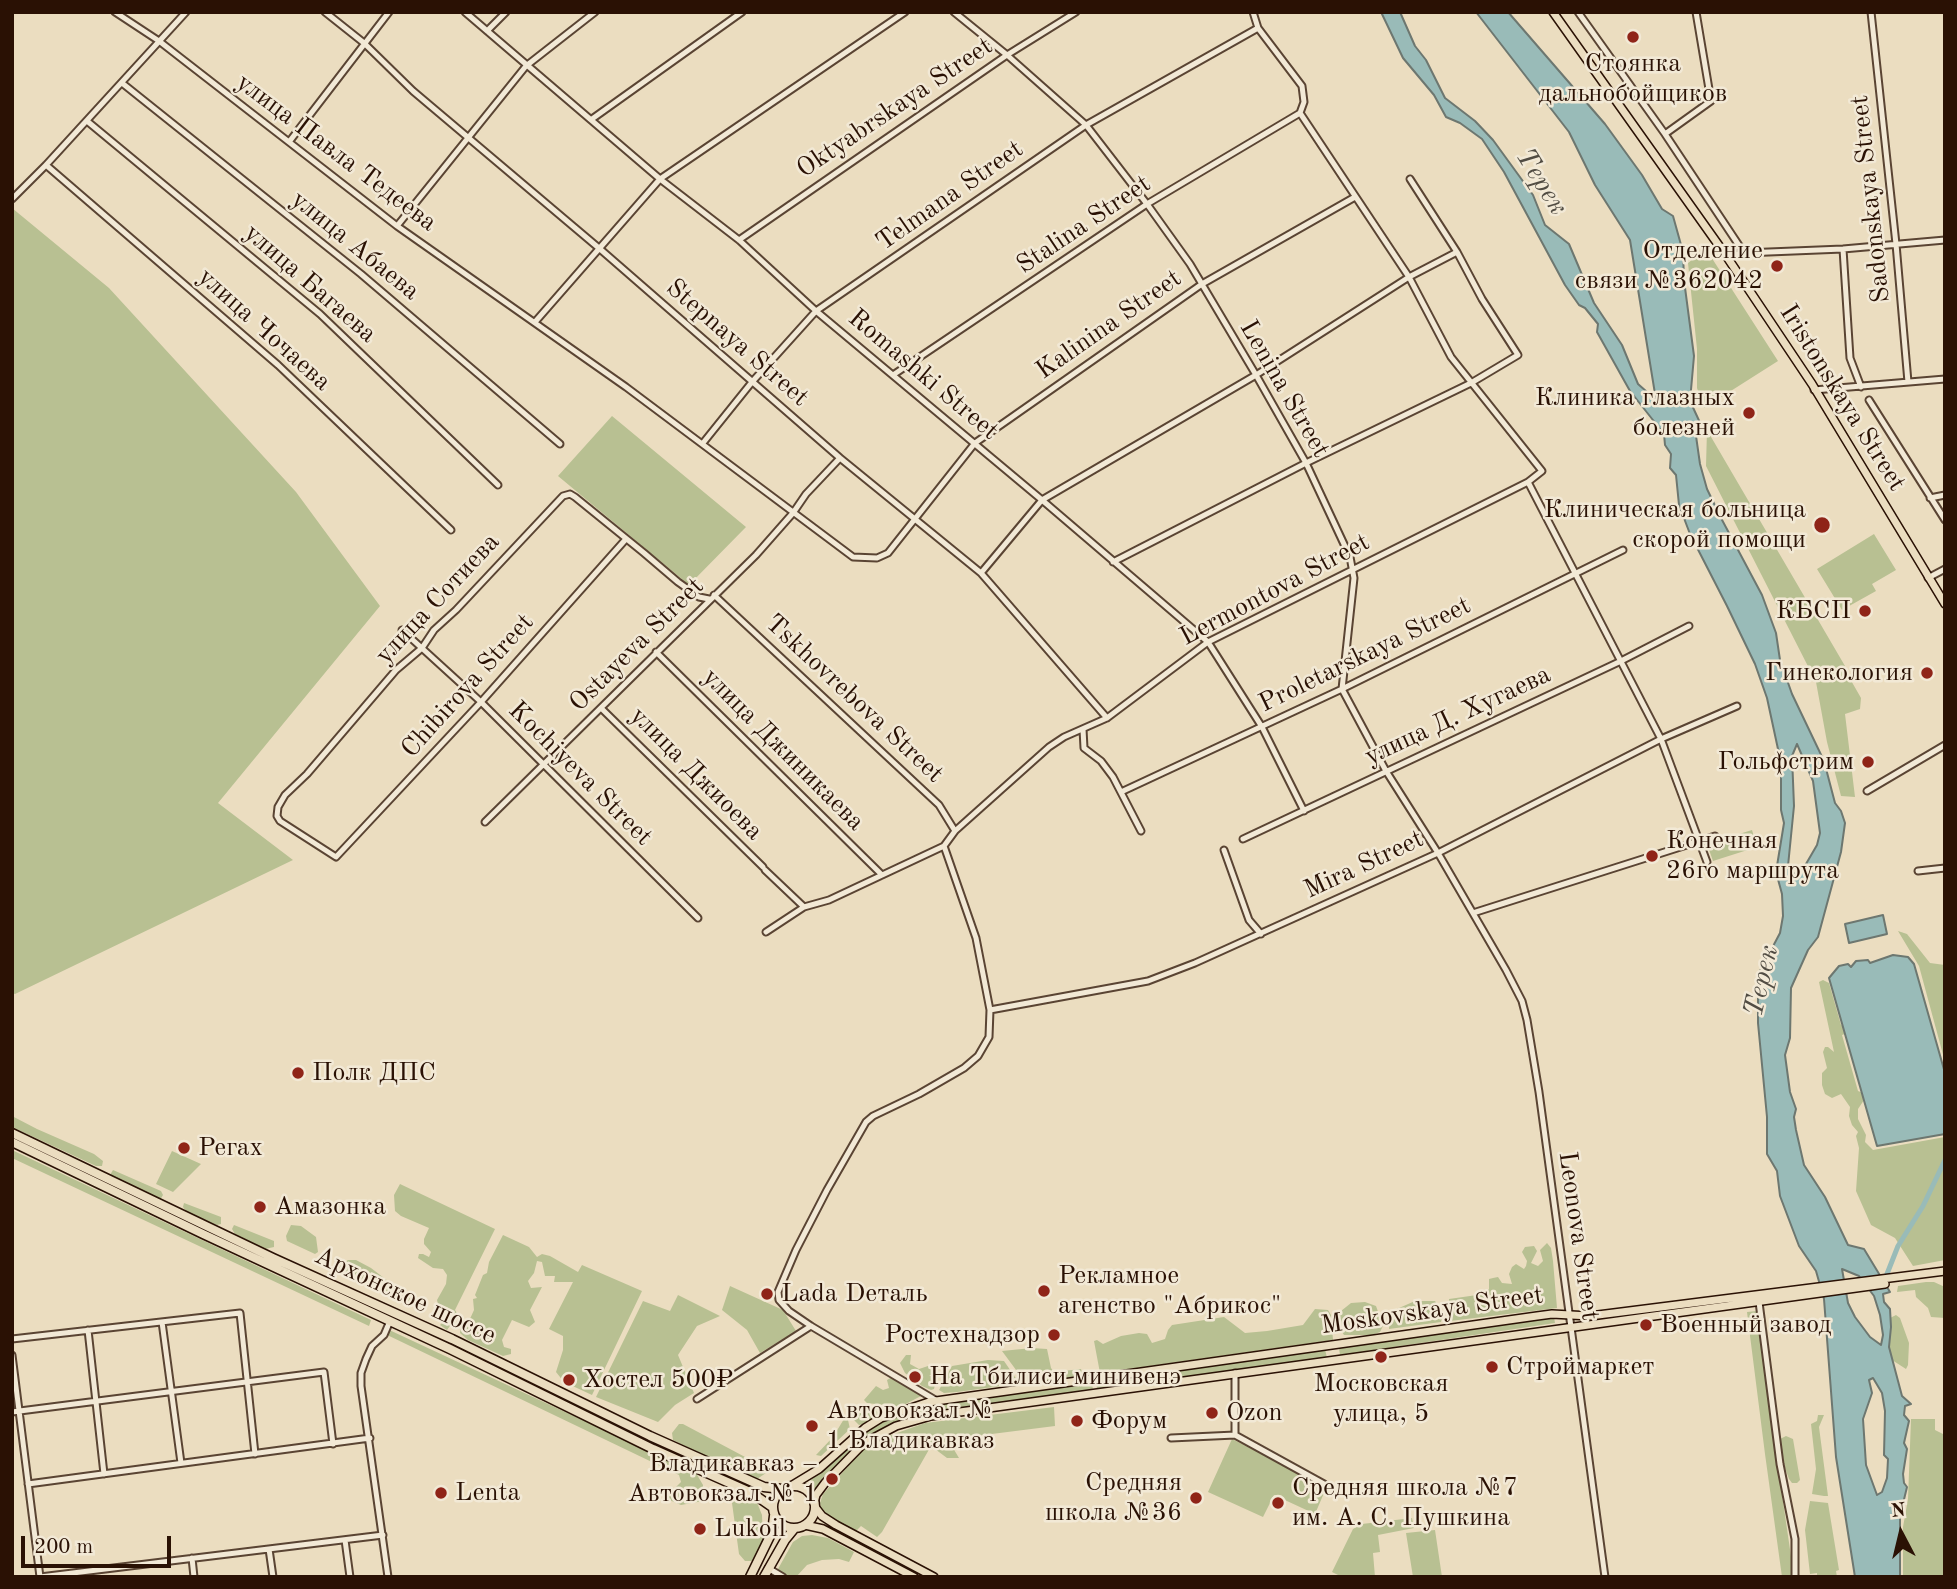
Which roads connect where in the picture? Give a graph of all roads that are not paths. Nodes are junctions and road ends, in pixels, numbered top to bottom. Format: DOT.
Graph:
graph roads {
  1 [pos="186,12"];
  2 [pos="325,12"];
  3 [pos="389,12"];
  4 [pos="465,12"];
  5 [pos="506,12"];
  6 [pos="595,12"];
  7 [pos="742,12"];
  8 [pos="905,12"];
  9 [pos="954,12"];
  10 [pos="1076,12"];
  11 [pos="1253,12"];
  12 [pos="1553,12"];
  13 [pos="1578,12"];
  14 [pos="1696,12"];
  15 [pos="1871,12"];
  16 [pos="119,13"];
  17 [pos="1258,28"];
  18 [pos="487,31"];
  19 [pos="159,41"];
  20 [pos="364,43"];
  21 [pos="1007,55"];
  22 [pos="526,66"];
  23 [pos="122,83"];
  24 [pos="1300,113"];
  25 [pos="592,119"];
  26 [pos="87,121"];
  27 [pos="1086,125"];
  28 [pos="1665,134"];
  29 [pos="469,137"];
  30 [pos="289,142"];
  31 [pos="46,165"];
  32 [pos="660,179"];
  33 [pos="1410,179"];
  34 [pos="1354,197"];
  35 [pos="12,200"];
  36 [pos="1147,204"];
  37 [pos="397,226"];
  38 [pos="739,240"];
  39 [pos="1945,240"];
  40 [pos="1896,244"];
  41 [pos="600,249"];
  42 [pos="1843,249"];
  43 [pos="1457,252"];
  44 [pos="1744,253"];
  45 [pos="1727,257"];
  46 [pos="1409,277"];
  47 [pos="1202,284"];
  48 [pos="816,311"];
  49 [pos="535,322"];
  50 [pos="893,376"];
  51 [pos="1256,376"];
  52 [pos="1945,379"];
  53 [pos="752,382"];
  54 [pos="1908,382"];
  55 [pos="1471,383"];
  56 [pos="1861,387"];
  57 [pos="1814,390"];
  58 [pos="1869,400"];
  59 [pos="560,443"];
  60 [pos="703,443"];
  61 [pos="975,443"];
  62 [pos="840,458"];
  63 [pos="1306,463"];
  64 [pos="1528,482"];
  65 [pos="498,485"];
  66 [pos="1945,495"];
  67 [pos="1930,498"];
  68 [pos="1042,500"];
  69 [pos="793,513"];
  70 [pos="915,520"];
  71 [pos="1945,520"];
  72 [pos="451,530"];
  73 [pos="626,539"];
  74 [pos="1623,550"];
  75 [pos="1114,562"];
  76 [pos="1353,568"];
  77 [pos="1945,569"];
  78 [pos="1577,572"];
  79 [pos="981,573"];
  80 [pos="1928,578"];
  81 [pos="712,597"];
  82 [pos="1945,604"];
  83 [pos="1689,626"];
  84 [pos="402,630"];
  85 [pos="1208,642"];
  86 [pos="422,648"];
  87 [pos="656,652"];
  88 [pos="1621,661"];
  89 [pos="1342,689"];
  90 [pos="481,702"];
  91 [pos="1737,706"];
  92 [pos="602,709"];
  93 [pos="1107,718"];
  94 [pos="1262,727"];
  95 [pos="1083,729"];
  96 [pos="1661,739"];
  97 [pos="1945,745"];
  98 [pos="543,766"];
  99 [pos="1386,771"];
  100 [pos="1867,791"];
  101 [pos="1121,792"];
  102 [pos="1304,811"];
  103 [pos="485,822"];
  104 [pos="955,831"];
  105 [pos="1141,831"];
  106 [pos="1715,836"];
  107 [pos="1243,839"];
  108 [pos="1700,840"];
  109 [pos="944,846"];
  110 [pos="1224,850"];
  111 [pos="1438,853"];
  112 [pos="336,857"];
  113 [pos="1707,862"];
  114 [pos="1945,868"];
  115 [pos="1917,871"];
  116 [pos="882,876"];
  117 [pos="804,907"];
  118 [pos="1473,912"];
  119 [pos="698,918"];
  120 [pos="766,932"];
  121 [pos="1261,934"];
  122 [pos="990,1010"];
  123 [pos="12,1133"];
  124 [pos="12,1142"];
  125 [pos="1945,1273"];
  126 [pos="1813,1291"];
  127 [pos="1759,1302"];
  128 [pos="1569,1315"];
  129 [pos="391,1317"];
  130 [pos="162,1322"];
  131 [pos="811,1326"];
  132 [pos="1572,1328"];
  133 [pos="88,1330"];
  134 [pos="12,1339"];
  135 [pos="12,1355"];
  136 [pos="1235,1374"];
  137 [pos="249,1381"];
  138 [pos="172,1392"];
  139 [pos="697,1399"];
  140 [pos="96,1401"];
  141 [pos="937,1401"];
  142 [pos="16,1411"];
  143 [pos="1235,1435"];
  144 [pos="370,1438"];
  145 [pos="1171,1438"];
  146 [pos="334,1444"];
  147 [pos="255,1454"];
  148 [pos="181,1463"];
  149 [pos="104,1474"];
  150 [pos="28,1483"];
  151 [pos="1324,1484"];
  152 [pos="791,1486"];
  153 [pos="782,1489"];
  154 [pos="815,1505"];
  155 [pos="773,1512"];
  156 [pos="805,1525"];
  157 [pos="794,1528"];
  158 [pos="383,1535"];
  159 [pos="345,1540"];
  160 [pos="269,1549"];
  161 [pos="192,1558"];
  162 [pos="766,1572"];
  163 [pos="40,1577"];
  164 [pos="194,1577"];
  165 [pos="272,1577"];
  166 [pos="350,1577"];
  167 [pos="388,1577"];
  168 [pos="750,1577"];
  169 [pos="783,1577"];
  170 [pos="914,1577"];
  171 [pos="934,1577"];
  172 [pos="1605,1577"];
  173 [pos="1796,1577"];
  1 -- 19 [label="street"];
  2 -- 20 [label="street, Stepnaya Street"];
  3 -- 20 [label="street"];
  4 -- 18 [label="street, Romashki Street"];
  5 -- 18 [label="street"];
  6 -- 22 [label="street"];
  7 -- 25 [label="street"];
  8 -- 32 [label="street"];
  9 -- 21 [label="street, Lenina Street"];
  10 -- 21 [label="street, Oktyabrskaya Street"];
  11 -- 17 [label="street"];
  12 -- 45 [label="main road, Iristonskaya Street"];
  13 -- 28 [label="street"];
  14 -- 28 [label="street"];
  15 -- 40 [label="street, Sadonskaya Street"];
  16 -- 19 [label="street, улица Павла Тедеева"];
  17 -- 24 [label="street"];
  17 -- 27 [label="street, Telmana Street"];
  18 -- 22 [label="street, Romashki Street"];
  19 -- 23 [label="street"];
  19 -- 30 [label="street, улица Павла Тедеева"];
  20 -- 29 [label="street, Stepnaya Street"];
  20 -- 30 [label="street"];
  21 -- 27 [label="street, Lenina Street"];
  21 -- 38 [label="street, Oktyabrskaya Street"];
  22 -- 25 [label="street, Romashki Street"];
  22 -- 29 [label="street"];
  23 -- 26 [label="street"];
  23 -- 59 [label="street, улица Абаева"];
  24 -- 34 [label="street"];
  24 -- 36 [label="street, Stalina Street"];
  25 -- 32 [label="street, Romashki Street"];
  26 -- 31 [label="street"];
  26 -- 65 [label="street, улица Багаева"];
  27 -- 36 [label="street, Lenina Street"];
  27 -- 48 [label="street, Telmana Street"];
  28 -- 44 [label="street"];
  29 -- 37 [label="street"];
  29 -- 41 [label="street, Stepnaya Street"];
  30 -- 37 [label="street, улица Павла Тедеева"];
  31 -- 35 [label="street"];
  31 -- 72 [label="street, улица Чочаева"];
  32 -- 38 [label="street, Romashki Street"];
  32 -- 41 [label="street"];
  33 -- 43 [label="street"];
  34 -- 46 [label="street"];
  34 -- 47 [label="street, Kalinina Street"];
  36 -- 47 [label="street, Lenina Street"];
  36 -- 50 [label="street, Stalina Street"];
  37 -- 49 [label="street, улица Павла Тедеева"];
  38 -- 48 [label="street, Romashki Street"];
  39 -- 40 [label="street"];
  40 -- 42 [label="street"];
  40 -- 54 [label="street, Sadonskaya Street"];
  41 -- 49 [label="street"];
  41 -- 53 [label="street, Stepnaya Street"];
  42 -- 44 [label="street"];
  42 -- 56 [label="street"];
  43 -- 46 [label="street"];
  43 -- 55 [label="street"];
  44 -- 45 [label="street"];
  45 -- 57 [label="main road, Iristonskaya Street"];
  46 -- 51 [label="street"];
  46 -- 55 [label="street"];
  47 -- 51 [label="street, Lenina Street"];
  47 -- 61 [label="street, Kalinina Street"];
  48 -- 50 [label="street, Romashki Street"];
  48 -- 53 [label="street, Telmana Street"];
  49 -- 60 [label="street, улица Павла Тедеева"];
  50 -- 61 [label="street, Romashki Street"];
  51 -- 63 [label="street, Lenina Street"];
  51 -- 68 [label="street"];
  52 -- 54 [label="street"];
  53 -- 60 [label="street, Telmana Street"];
  53 -- 62 [label="street, Stepnaya Street"];
  54 -- 56 [label="street"];
  55 -- 63 [label="street"];
  55 -- 64 [label="street"];
  56 -- 57 [label="street"];
  57 -- 80 [label="main road, Iristonskaya Street"];
  58 -- 67 [label="street, Iristonskaya Street"];
  60 -- 69 [label="street, улица Павла Тедеева"];
  61 -- 68 [label="street, Romashki Street"];
  61 -- 70 [label="street, Kalinina Street"];
  62 -- 69 [label="street, Ostayeva Street"];
  62 -- 70 [label="street, Stepnaya Street"];
  63 -- 75 [label="street"];
  63 -- 76 [label="street, Lenina Street"];
  64 -- 76 [label="street, Lermontova Street"];
  64 -- 78 [label="street"];
  66 -- 67 [label="street"];
  67 -- 71 [label="street, Iristonskaya Street"];
  68 -- 75 [label="street, Romashki Street"];
  68 -- 79 [label="street"];
  69 -- 70 [label="street, улица Павла Тедеева"];
  69 -- 81 [label="street, Ostayeva Street"];
  70 -- 79 [label="street, Stepnaya Street"];
  73 -- 81 [label="street, улица Сотиева"];
  73 -- 86 [label="street, улица Сотиева"];
  73 -- 90 [label="street, Chibirova Street"];
  74 -- 78 [label="street, Proletarskaya Street"];
  75 -- 85 [label="street, Romashki Street"];
  76 -- 85 [label="street, Lermontova Street"];
  76 -- 89 [label="street, Lenina Street"];
  77 -- 80 [label="street"];
  78 -- 88 [label="street"];
  78 -- 89 [label="street, Proletarskaya Street"];
  79 -- 93 [label="street, Stepnaya Street"];
  80 -- 82 [label="main road, Iristonskaya Street"];
  81 -- 87 [label="street, Ostayeva Street"];
  81 -- 104 [label="street, Tskhovrebova Street"];
  83 -- 88 [label="street, улица Д. Хугаева"];
  84 -- 86 [label="street, Kochiyeva Street"];
  85 -- 93 [label="street, Lermontova Street"];
  85 -- 94 [label="street, Romashki Street"];
  86 -- 90 [label="street, Kochiyeva Street"];
  86 -- 112 [label="street, улица Сотиева"];
  87 -- 92 [label="street, Ostayeva Street"];
  87 -- 116 [label="street, улица Джиникаева"];
  88 -- 96 [label="street"];
  88 -- 99 [label="street, улица Д. Хугаева"];
  89 -- 94 [label="street, Proletarskaya Street"];
  89 -- 99 [label="street"];
  90 -- 98 [label="street, Kochiyeva Street"];
  90 -- 112 [label="street, Chibirova Street"];
  91 -- 96 [label="street, Mira Street"];
  92 -- 98 [label="street, Ostayeva Street"];
  92 -- 117 [label="street, улица Джиоева"];
  93 -- 95 [label="street, Lermontova Street"];
  94 -- 101 [label="street, Proletarskaya Street"];
  94 -- 102 [label="street, Romashki Street"];
  95 -- 101 [label="street"];
  95 -- 104 [label="street, Lermontova Street"];
  96 -- 108 [label="street"];
  96 -- 111 [label="street, Mira Street"];
  97 -- 100 [label="street"];
  98 -- 103 [label="street, Ostayeva Street"];
  98 -- 119 [label="street, Kochiyeva Street"];
  99 -- 102 [label="street, улица Д. Хугаева"];
  99 -- 111 [label="street"];
  101 -- 105 [label="street"];
  102 -- 107 [label="street, улица Д. Хугаева"];
  104 -- 109 [label="street"];
  106 -- 108 [label="street"];
  108 -- 113 [label="street"];
  108 -- 118 [label="street"];
  109 -- 116 [label="street"];
  109 -- 122 [label="street"];
  110 -- 121 [label="street"];
  111 -- 118 [label="street, Leonova Street"];
  111 -- 121 [label="street, Mira Street"];
  114 -- 115 [label="street"];
  116 -- 117 [label="street"];
  117 -- 120 [label="street"];
  118 -- 128 [label="street, Leonova Street"];
  121 -- 122 [label="street, Mira Street"];
  122 -- 131 [label="street"];
  123 -- 129 [label="highway, Архонское шоссе"];
  124 -- 129 [label="highway, Архонское шоссе"];
  125 -- 126 [label="main road"];
  126 -- 127 [label="main road, Moskovskaya Street"];
  126 -- 128 [label="main road, Moskovskaya Street"];
  127 -- 132 [label="main road, Moskovskaya Street"];
  127 -- 173 [label="street"];
  128 -- 132 [label="street, Leonova Street"];
  128 -- 141 [label="main road, Moskovskaya Street"];
  129 -- 144 [label="street"];
  129 -- 153 [label="highway, Архонское шоссе"];
  129 -- 155 [label="highway, Архонское шоссе"];
  130 -- 133 [label="street"];
  130 -- 137 [label="street"];
  130 -- 138 [label="street"];
  131 -- 139 [label="street"];
  131 -- 141 [label="street"];
  132 -- 136 [label="main road, Moskovskaya Street"];
  132 -- 172 [label="street, Leonova Street"];
  133 -- 134 [label="street"];
  133 -- 140 [label="street"];
  135 -- 142 [label="street"];
  136 -- 143 [label="street"];
  136 -- 154 [label="main road, Moskovskaya Street"];
  137 -- 138 [label="street"];
  137 -- 146 [label="street"];
  137 -- 147 [label="street"];
  138 -- 140 [label="street"];
  138 -- 148 [label="street"];
  140 -- 142 [label="street"];
  140 -- 149 [label="street"];
  141 -- 152 [label="main road, Moskovskaya Street"];
  142 -- 150 [label="street"];
  143 -- 145 [label="street"];
  143 -- 151 [label="street"];
  144 -- 146 [label="street"];
  144 -- 158 [label="street"];
  146 -- 147 [label="street"];
  147 -- 148 [label="street"];
  148 -- 149 [label="street"];
  149 -- 150 [label="street"];
  150 -- 163 [label="street"];
  152 -- 153 [label="highway"];
  152 -- 154 [label="highway"];
  153 -- 155 [label="highway"];
  154 -- 156 [label="highway"];
  154 -- 171 [label="main road"];
  155 -- 157 [label="highway"];
  155 -- 168 [label="highway"];
  156 -- 157 [label="highway"];
  156 -- 170 [label="main road"];
  157 -- 162 [label="highway"];
  158 -- 159 [label="street"];
  158 -- 167 [label="street"];
  159 -- 160 [label="street"];
  159 -- 166 [label="street"];
  160 -- 161 [label="street"];
  160 -- 165 [label="street"];
  161 -- 163 [label="street"];
  161 -- 164 [label="street"];
  162 -- 169 [label="street"];
}
